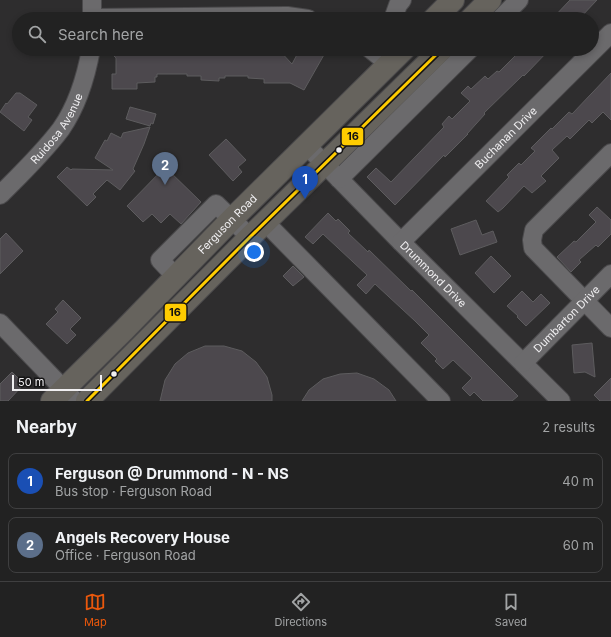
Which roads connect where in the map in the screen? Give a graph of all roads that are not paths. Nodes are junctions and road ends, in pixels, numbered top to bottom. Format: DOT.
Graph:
graph roads {
  1 [pos="92,0"];
  2 [pos="402,0"];
  3 [pos="453,0"];
  4 [pos="519,0"];
  5 [pos="491,5"];
  6 [pos="92,12"];
  7 [pos="396,12"];
  8 [pos="441,12"];
  9 [pos="481,12"];
  10 [pos="611,33"];
  11 [pos="599,45"];
  12 [pos="90,56"];
  13 [pos="395,56"];
  14 [pos="436,56"];
  15 [pos="462,56"];
  16 [pos="588,56"];
  17 [pos="307,146"];
  18 [pos="611,153"];
  19 [pos="332,172"];
  20 [pos="0,195"];
  21 [pos="232,219"];
  22 [pos="266,223"];
  23 [pos="250,237"];
  24 [pos="401,242"];
  25 [pos="611,274"];
  26 [pos="584,301"];
  27 [pos="0,323"];
  28 [pos="611,328"];
  29 [pos="523,363"];
  30 [pos="64,397"];
  31 [pos="87,401"];
  32 [pos="440,401"];
  33 [pos="561,401"];
  1 -- 6 [label="street"];
  2 -- 7 [label="street"];
  3 -- 8 [label="main road"];
  4 -- 5 [label="street"];
  5 -- 9 [label="main road"];
  10 -- 11 [label="street, Buchanan Drive"];
  12 -- 20 [label="street, Ruidosa Avenue"];
  13 -- 17 [label="main road, Ferguson Road"];
  14 -- 19 [label="main road"];
  15 -- 19 [label="street"];
  16 -- 24 [label="street, Buchanan Drive"];
  17 -- 19 [label="street, Drummond Drive"];
  17 -- 21 [label="main road, Ferguson Road"];
  18 -- 26 [label="street"];
  19 -- 22 [label="main road"];
  19 -- 24 [label="street, Drummond Drive"];
  21 -- 23 [label="street"];
  21 -- 30 [label="main road, Ferguson Road"];
  22 -- 23 [label="main road"];
  22 -- 32 [label="street"];
  23 -- 31 [label="main road"];
  24 -- 29 [label="street, Drummond Drive"];
  25 -- 26 [label="street, Dumbarton Drive"];
  26 -- 28 [label="street"];
  26 -- 29 [label="street, Dumbarton Drive"];
  27 -- 30 [label="street"];
  29 -- 33 [label="street, Drummond Drive"];
}
